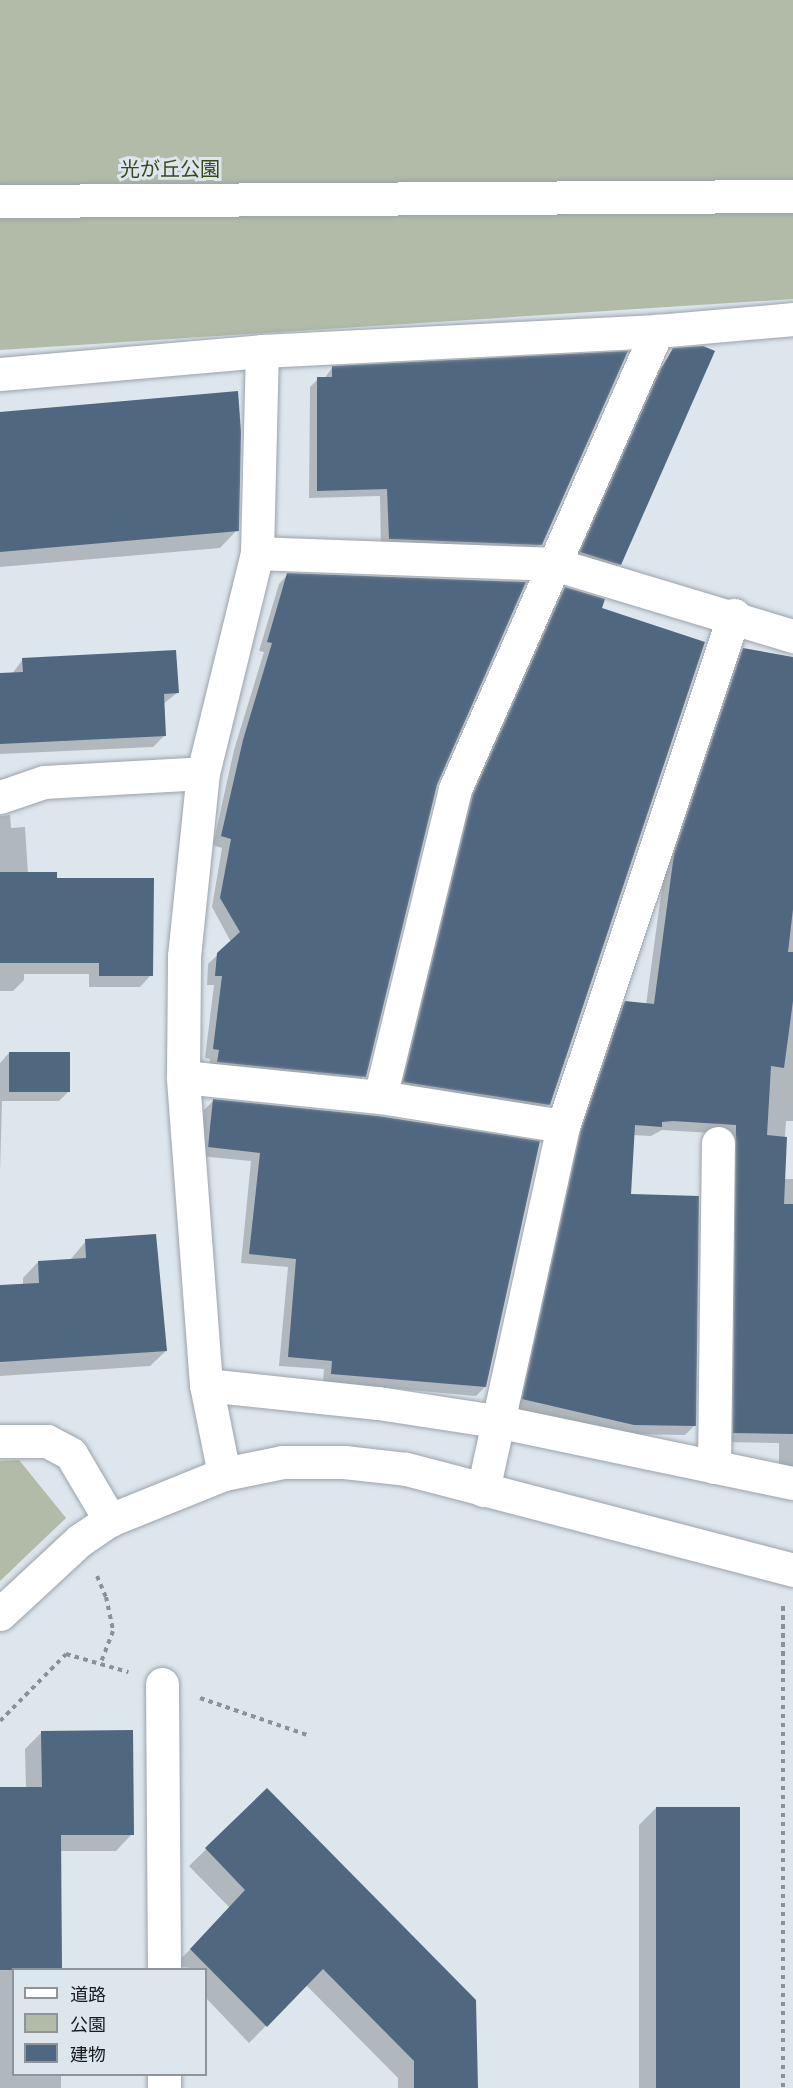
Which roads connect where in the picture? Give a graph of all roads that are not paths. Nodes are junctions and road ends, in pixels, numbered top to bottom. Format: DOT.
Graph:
graph roads {
  1 [pos="793,196"];
  2 [pos="0,201"];
  3 [pos="793,319"];
  4 [pos="657,331"];
  5 [pos="262,351"];
  6 [pos="0,374"];
  7 [pos="257,553"];
  8 [pos="554,564"];
  9 [pos="734,615"];
  10 [pos="793,636"];
  11 [pos="202,772"];
  12 [pos="0,797"];
  13 [pos="183,1077"];
  14 [pos="380,1097"];
  15 [pos="563,1126"];
  16 [pos="718,1143"];
  17 [pos="206,1384"];
  18 [pos="496,1421"];
  19 [pos="0,1441"];
  20 [pos="714,1467"];
  21 [pos="224,1474"];
  22 [pos="793,1483"];
  23 [pos="483,1490"];
  24 [pos="110,1521"];
  25 [pos="793,1570"];
  26 [pos="0,1614"];
  27 [pos="162,1684"];
  28 [pos="164,1968"];
  1 -- 2 [label="street"];
  3 -- 4 [label="street"];
  4 -- 5 [label="street"];
  4 -- 8 [label="street"];
  5 -- 6 [label="street"];
  5 -- 7 [label="street"];
  7 -- 8 [label="street"];
  7 -- 11 [label="street"];
  8 -- 9 [label="street"];
  8 -- 14 [label="street"];
  9 -- 10 [label="street"];
  9 -- 15 [label="street"];
  11 -- 12 [label="street"];
  11 -- 13 [label="street"];
  13 -- 14 [label="street"];
  13 -- 17 [label="street"];
  14 -- 15 [label="street"];
  15 -- 18 [label="street"];
  16 -- 20 [label="street"];
  17 -- 18 [label="street"];
  17 -- 21 [label="street"];
  18 -- 20 [label="street"];
  18 -- 23 [label="street"];
  19 -- 24 [label="street"];
  20 -- 22 [label="street"];
  21 -- 23 [label="street"];
  21 -- 24 [label="street"];
  23 -- 25 [label="street"];
  24 -- 26 [label="street"];
  27 -- 28 [label="street"];
}
